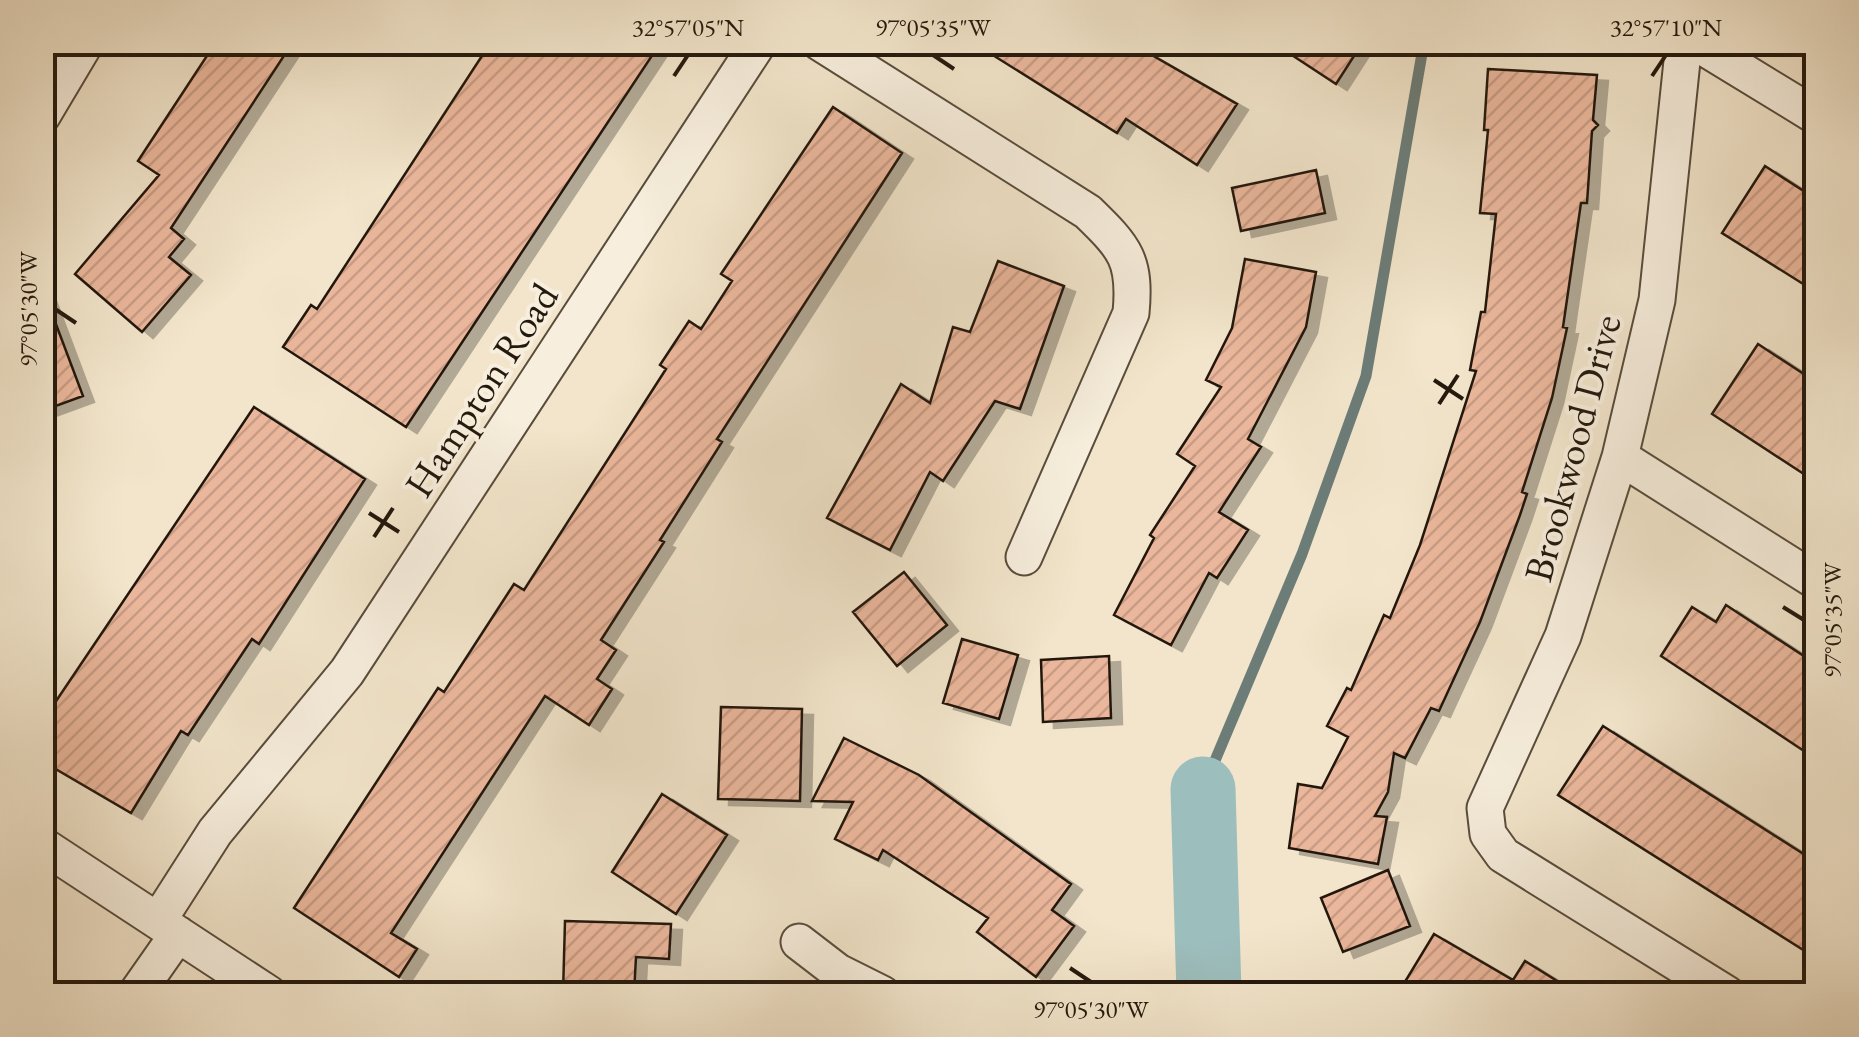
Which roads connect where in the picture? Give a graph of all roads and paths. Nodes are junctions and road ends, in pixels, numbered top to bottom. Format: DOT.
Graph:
graph roads {
  1 [pos="86,42"];
  2 [pos="759,42"];
  3 [pos="819,42"];
  4 [pos="1684,42"];
  5 [pos="1695,42"];
  6 [pos="42,116"];
  7 [pos="1816,116"];
  8 [pos="1620,458"];
  9 [pos="1024,556"];
  10 [pos="1816,581"];
  11 [pos="42,846"];
  12 [pos="168,928"];
  13 [pos="799,942"];
  14 [pos="136,994"];
  15 [pos="269,994"];
  16 [pos="882,994"];
  17 [pos="1728,994"];
  1 -- 6 [label="street"];
  2 -- 12 [label="street, Hampton Road"];
  3 -- 9 [label="street"];
  4 -- 8 [label="street, Brookwood Drive"];
  5 -- 7 [label="street"];
  8 -- 10 [label="street"];
  8 -- 17 [label="street, Brookwood Drive"];
  11 -- 12 [label="street"];
  12 -- 14 [label="street, Hampton Road"];
  12 -- 15 [label="street"];
  13 -- 16 [label="street"];
}
